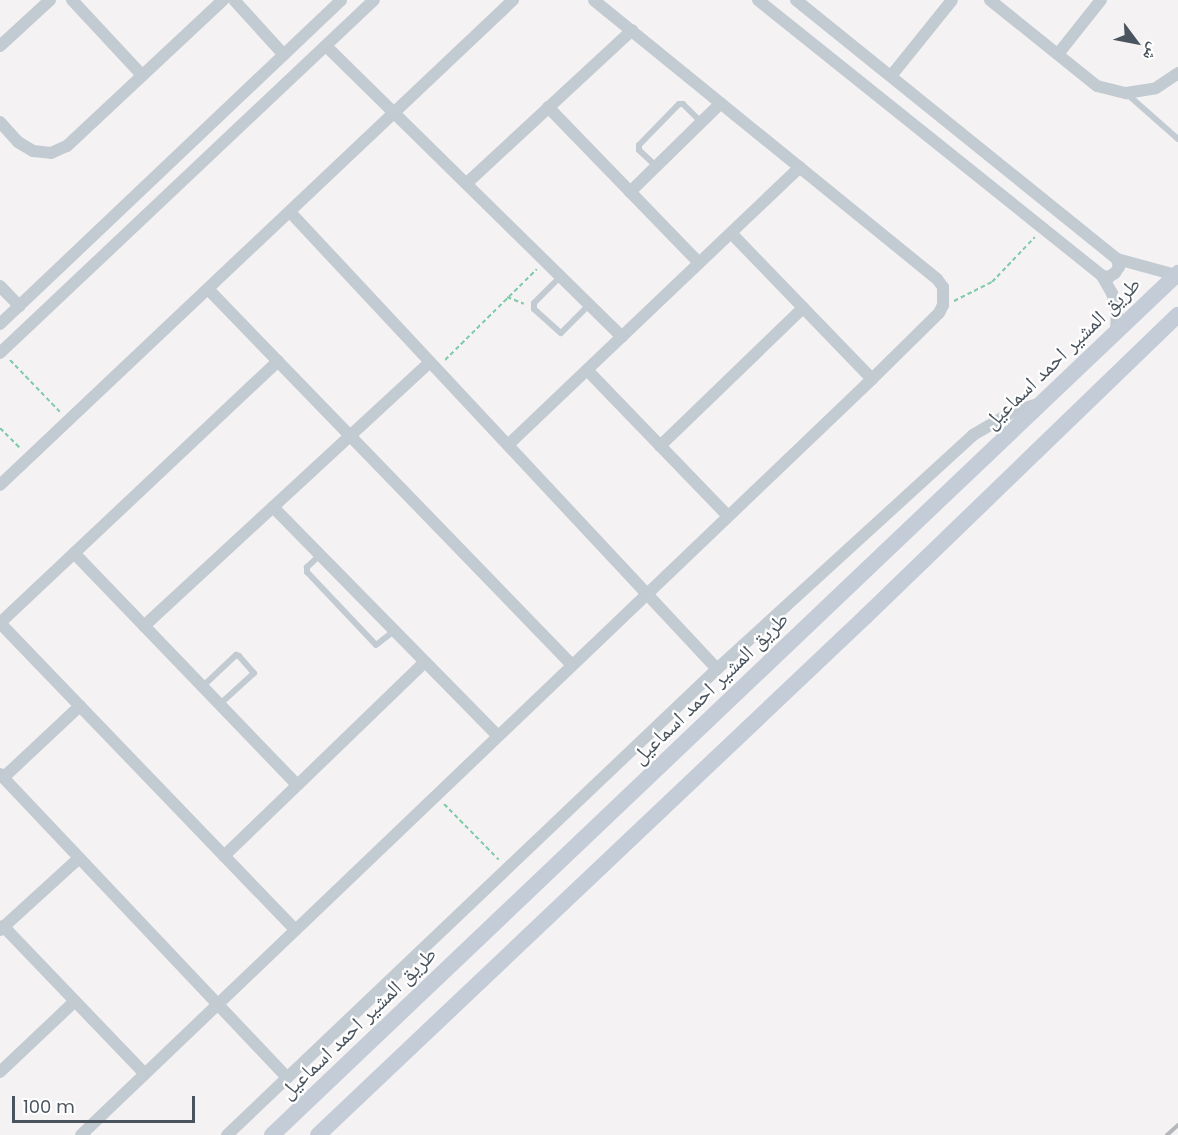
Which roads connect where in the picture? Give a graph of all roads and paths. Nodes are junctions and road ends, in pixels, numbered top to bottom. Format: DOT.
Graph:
graph roads {
  1 [pos="50,0"];
  2 [pos="72,0"];
  3 [pos="223,0"];
  4 [pos="234,0"];
  5 [pos="341,0"];
  6 [pos="374,0"];
  7 [pos="513,0"];
  8 [pos="594,0"];
  9 [pos="758,0"];
  10 [pos="796,0"];
  11 [pos="952,0"];
  12 [pos="990,0"];
  13 [pos="1101,0"];
  14 [pos="632,30"];
  15 [pos="0,46"];
  16 [pos="326,46"];
  17 [pos="1058,54"];
  18 [pos="284,55"];
  19 [pos="1178,73"];
  20 [pos="142,75"];
  21 [pos="891,76"];
  22 [pos="1126,93"];
  23 [pos="721,103"];
  24 [pos="548,107"];
  25 [pos="395,112"];
  26 [pos="0,122"];
  27 [pos="702,122"];
  28 [pos="1178,139"];
  29 [pos="656,167"];
  30 [pos="800,167"];
  31 [pos="467,183"];
  32 [pos="630,192"];
  33 [pos="290,212"];
  34 [pos="1043,228"];
  35 [pos="731,233"];
  36 [pos="1118,259"];
  37 [pos="545,260"];
  38 [pos="699,263"];
  39 [pos="1177,274"];
  40 [pos="561,276"];
  41 [pos="1102,276"];
  42 [pos="0,286"];
  43 [pos="208,289"];
  44 [pos="507,297"];
  45 [pos="590,305"];
  46 [pos="943,305"];
  47 [pos="19,306"];
  48 [pos="533,306"];
  49 [pos="803,308"];
  50 [pos="1178,315"];
  51 [pos="0,324"];
  52 [pos="1116,332"];
  53 [pos="622,337"];
  54 [pos="1,352"];
  55 [pos="278,361"];
  56 [pos="433,365"];
  57 [pos="587,370"];
  58 [pos="872,379"];
  59 [pos="1042,403"];
  60 [pos="68,421"];
  61 [pos="0,428"];
  62 [pos="350,436"];
  63 [pos="508,445"];
  64 [pos="660,446"];
  65 [pos="29,458"];
  66 [pos="0,485"];
  67 [pos="273,507"];
  68 [pos="728,516"];
  69 [pos="74,553"];
  70 [pos="320,555"];
  71 [pos="647,594"];
  72 [pos="0,623"];
  73 [pos="144,626"];
  74 [pos="394,631"];
  75 [pos="424,662"];
  76 [pos="572,665"];
  77 [pos="717,669"];
  78 [pos="202,687"];
  79 [pos="219,705"];
  80 [pos="80,706"];
  81 [pos="498,736"];
  82 [pos="2,776"];
  83 [pos="297,785"];
  84 [pos="436,795"];
  85 [pos="224,856"];
  86 [pos="79,858"];
  87 [pos="507,869"];
  88 [pos="2,928"];
  89 [pos="295,930"];
  90 [pos="75,1001"];
  91 [pos="218,1004"];
  92 [pos="0,1072"];
  93 [pos="145,1074"];
  94 [pos="287,1078"];
  95 [pos="81,1135"];
  96 [pos="228,1135"];
  97 [pos="272,1135"];
  98 [pos="318,1135"];
  1 -- 15 [label="street"];
  2 -- 20 [label="street"];
  3 -- 20 [label="street"];
  4 -- 18 [label="street"];
  5 -- 18 [label="street"];
  6 -- 16 [label="street"];
  7 -- 25 [label="street"];
  8 -- 14 [label="street"];
  9 -- 34 [label="street"];
  10 -- 21 [label="street"];
  11 -- 21 [label="street"];
  12 -- 17 [label="street"];
  13 -- 17 [label="street"];
  14 -- 23 [label="street"];
  14 -- 24 [label="street"];
  16 -- 25 [label="street"];
  16 -- 54 [label="street"];
  17 -- 22 [label="street"];
  18 -- 47 [label="street"];
  19 -- 22 [label="street"];
  20 -- 26 [label="street"];
  21 -- 36 [label="street"];
  22 -- 28 [label="lane"];
  23 -- 27 [label="street"];
  23 -- 30 [label="street"];
  24 -- 31 [label="street"];
  24 -- 32 [label="street"];
  25 -- 31 [label="street"];
  25 -- 33 [label="street"];
  27 -- 29 [label="street"];
  27 -- 29 [label="lane"];
  29 -- 32 [label="street"];
  30 -- 35 [label="street"];
  30 -- 46 [label="street"];
  31 -- 37 [label="street"];
  32 -- 38 [label="street"];
  33 -- 43 [label="street"];
  33 -- 56 [label="street"];
  34 -- 41 [label="street"];
  34 -- 46 [label="path"];
  35 -- 38 [label="street"];
  35 -- 49 [label="street"];
  36 -- 39 [label="street"];
  36 -- 41 [label="street"];
  37 -- 40 [label="street"];
  37 -- 44 [label="path"];
  38 -- 53 [label="street"];
  39 -- 52 [label="street, طريق المشير احمد اسماعيل"];
  40 -- 45 [label="street"];
  40 -- 48 [label="lane"];
  41 -- 52 [label="street"];
  42 -- 47 [label="street"];
  43 -- 55 [label="street"];
  43 -- 60 [label="street"];
  44 -- 48 [label="path"];
  44 -- 56 [label="path"];
  45 -- 48 [label="lane"];
  45 -- 53 [label="street"];
  46 -- 58 [label="street"];
  47 -- 51 [label="street"];
  49 -- 58 [label="street"];
  49 -- 64 [label="street"];
  50 -- 98 [label="street"];
  52 -- 59 [label="street, طريق المشير احمد اسماعيل"];
  53 -- 57 [label="street"];
  54 -- 60 [label="path"];
  55 -- 62 [label="street"];
  55 -- 69 [label="street"];
  56 -- 62 [label="street"];
  56 -- 63 [label="street"];
  57 -- 63 [label="street"];
  57 -- 64 [label="street"];
  58 -- 68 [label="street"];
  59 -- 77 [label="street"];
  59 -- 97 [label="street, طريق المشير احمد اسماعيل"];
  60 -- 65 [label="street"];
  61 -- 65 [label="path"];
  62 -- 67 [label="street"];
  62 -- 76 [label="street"];
  63 -- 71 [label="street"];
  64 -- 68 [label="street"];
  65 -- 66 [label="street"];
  67 -- 70 [label="street"];
  67 -- 73 [label="street"];
  68 -- 71 [label="street"];
  69 -- 72 [label="street"];
  69 -- 73 [label="street"];
  70 -- 74 [label="street"];
  70 -- 74 [label="lane"];
  71 -- 76 [label="street"];
  71 -- 77 [label="street"];
  72 -- 80 [label="street"];
  73 -- 78 [label="street"];
  74 -- 75 [label="street"];
  75 -- 81 [label="street"];
  75 -- 83 [label="street"];
  76 -- 81 [label="street"];
  77 -- 87 [label="street"];
  78 -- 79 [label="street"];
  78 -- 79 [label="lane"];
  79 -- 83 [label="street"];
  80 -- 82 [label="street"];
  80 -- 85 [label="street"];
  81 -- 84 [label="street"];
  82 -- 86 [label="street"];
  83 -- 85 [label="street"];
  84 -- 87 [label="path"];
  84 -- 89 [label="street"];
  85 -- 89 [label="street"];
  86 -- 88 [label="street"];
  86 -- 91 [label="street"];
  87 -- 94 [label="street"];
  88 -- 90 [label="street"];
  89 -- 91 [label="street"];
  90 -- 92 [label="street"];
  90 -- 93 [label="street"];
  91 -- 93 [label="street"];
  91 -- 94 [label="street"];
  93 -- 95 [label="street"];
  94 -- 96 [label="street"];
}
